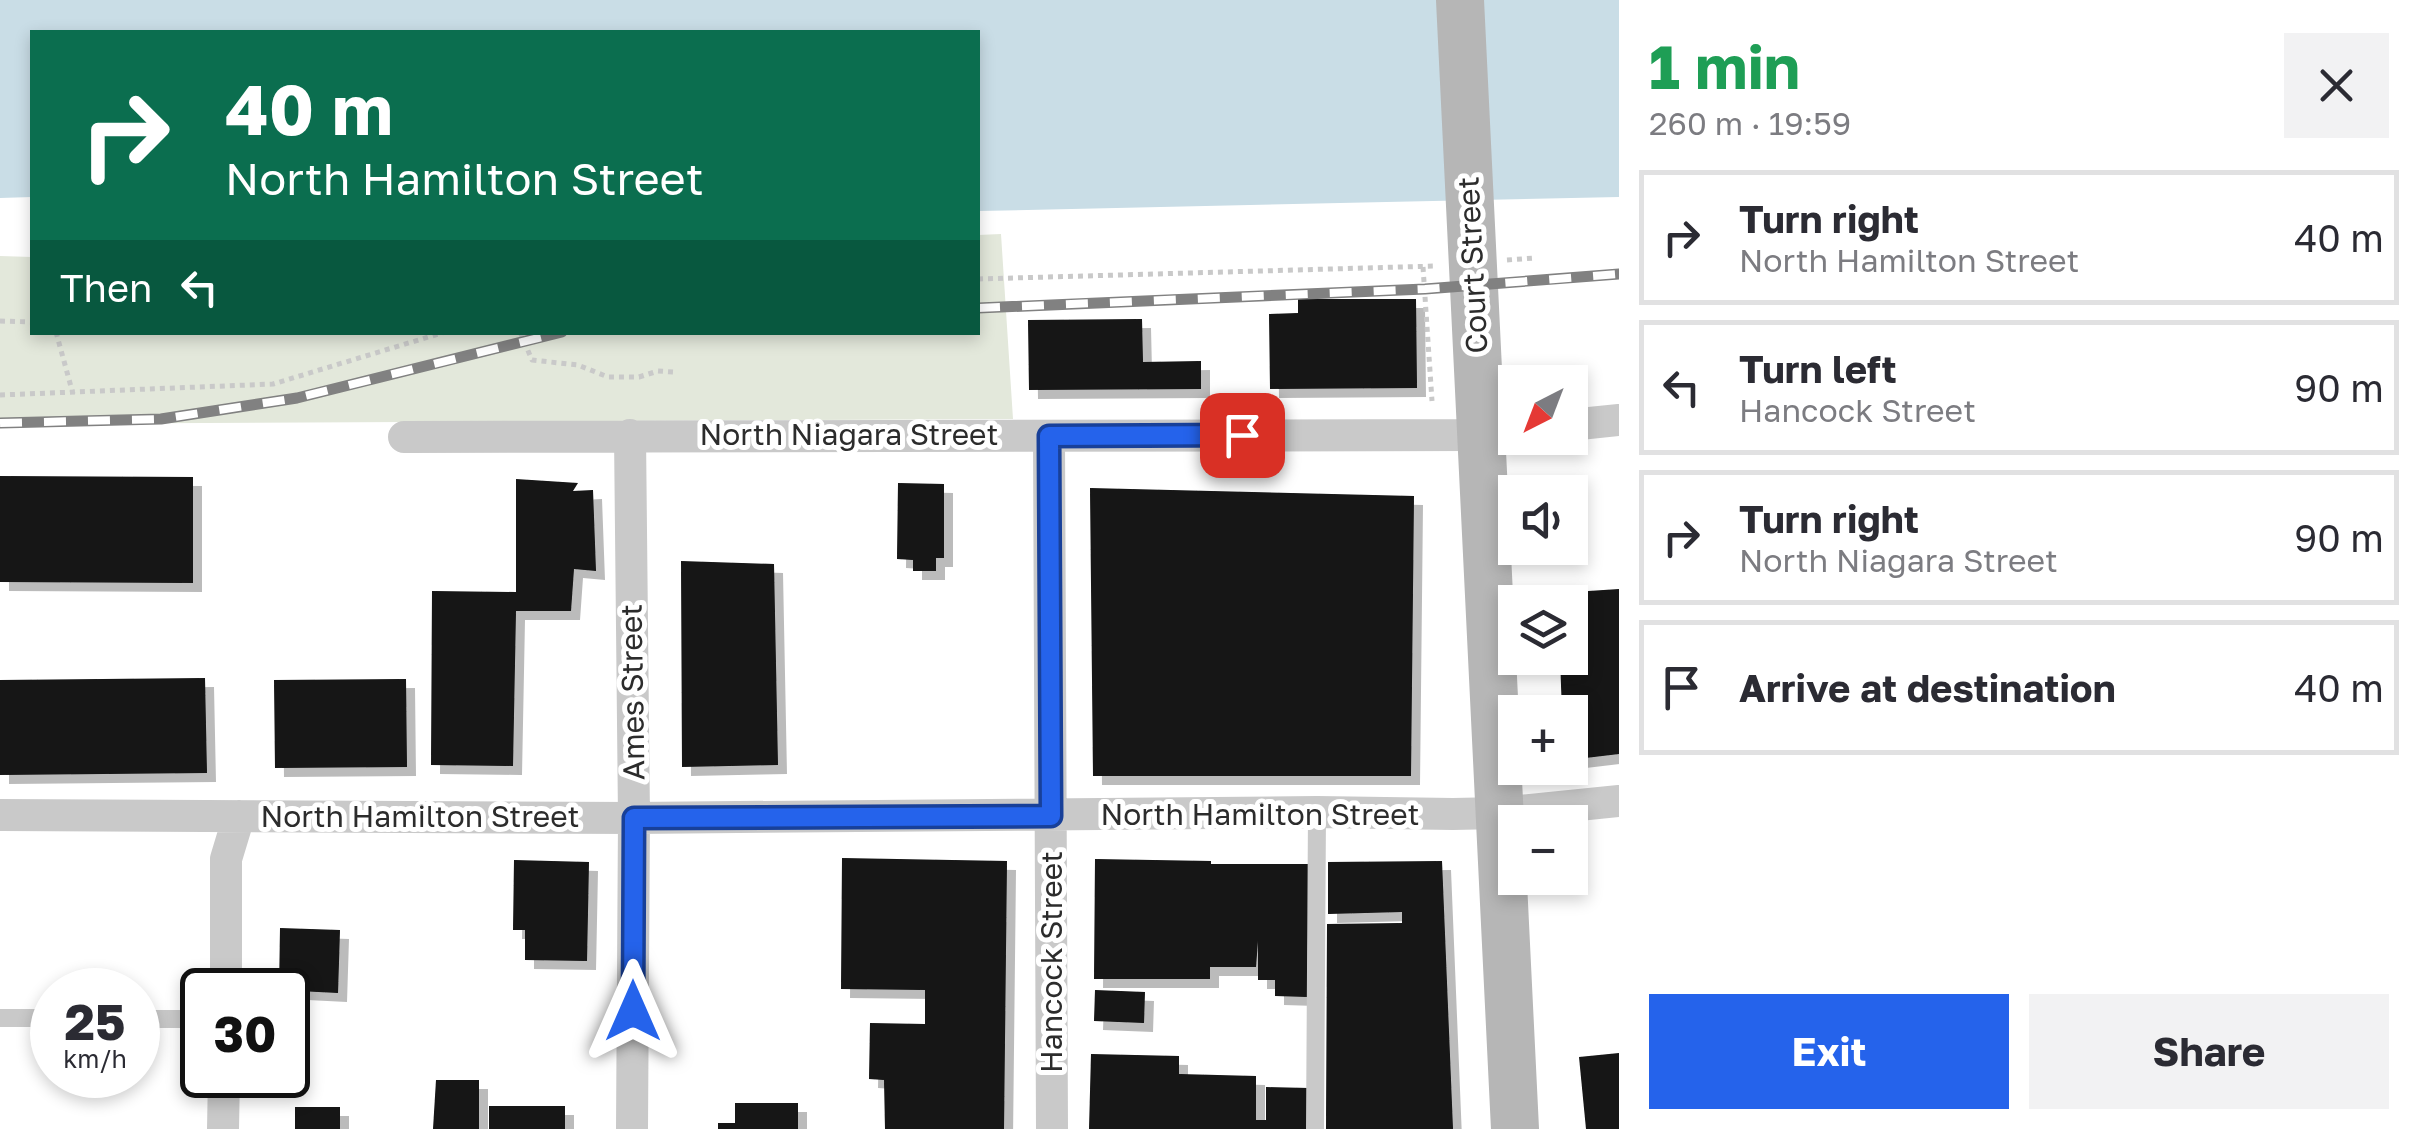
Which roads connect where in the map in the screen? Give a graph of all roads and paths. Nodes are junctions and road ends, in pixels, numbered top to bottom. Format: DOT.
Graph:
graph roads {
  1 [pos="1460,0"];
  2 [pos="1534,258"];
  3 [pos="1497,261"];
  4 [pos="1442,266"];
  5 [pos="1423,268"];
  6 [pos="980,279"];
  7 [pos="0,321"];
  8 [pos="30,322"];
  9 [pos="57,335"];
  10 [pos="435,335"];
  11 [pos="521,335"];
  12 [pos="672,372"];
  13 [pos="73,394"];
  14 [pos="0,395"];
  15 [pos="1432,402"];
  16 [pos="1619,420"];
  17 [pos="1588,423"];
  18 [pos="1498,432"];
  19 [pos="630,435"];
  20 [pos="1049,436"];
  21 [pos="404,437"];
  22 [pos="1619,801"];
  23 [pos="1500,805"];
  24 [pos="1579,805"];
  25 [pos="1317,812"];
  26 [pos="1498,813"];
  27 [pos="0,815"];
  28 [pos="240,816"];
  29 [pos="1051,816"];
  30 [pos="634,818"];
  31 [pos="1504,895"];
  32 [pos="226,968"];
  33 [pos="0,1018"];
  34 [pos="30,1018"];
  35 [pos="224,1098"];
  36 [pos="223,1129"];
  37 [pos="632,1129"];
  38 [pos="1052,1129"];
  39 [pos="1315,1129"];
  40 [pos="1515,1129"];
  1 -- 23 [label="main road, Court Street"];
  2 -- 3 [label="path"];
  4 -- 5 [label="path"];
  5 -- 6 [label="path"];
  5 -- 15 [label="path"];
  7 -- 8 [label="path"];
  9 -- 13 [label="path"];
  10 -- 13 [label="path"];
  11 -- 12 [label="path"];
  13 -- 14 [label="path"];
  16 -- 17 [label="street"];
  18 -- 20 [label="street, North Niagara Street"];
  19 -- 20 [label="street, North Niagara Street"];
  19 -- 21 [label="street, North Niagara Street"];
  19 -- 30 [label="street, Ames Street"];
  20 -- 29 [label="street, Hancock Street"];
  22 -- 24 [label="street, North Hamilton Street"];
  25 -- 26 [label="street, North Hamilton Street"];
  25 -- 29 [label="street, North Hamilton Street"];
  25 -- 39 [label="lane"];
  27 -- 28 [label="street, North Hamilton Street"];
  28 -- 30 [label="street, North Hamilton Street"];
  28 -- 32 [label="street"];
  29 -- 30 [label="street, North Hamilton Street"];
  29 -- 38 [label="street, Hancock Street"];
  30 -- 37 [label="street, Ames Street"];
  31 -- 40 [label="main road, Court Street"];
  33 -- 34 [label="lane"];
  35 -- 36 [label="street"];
}
